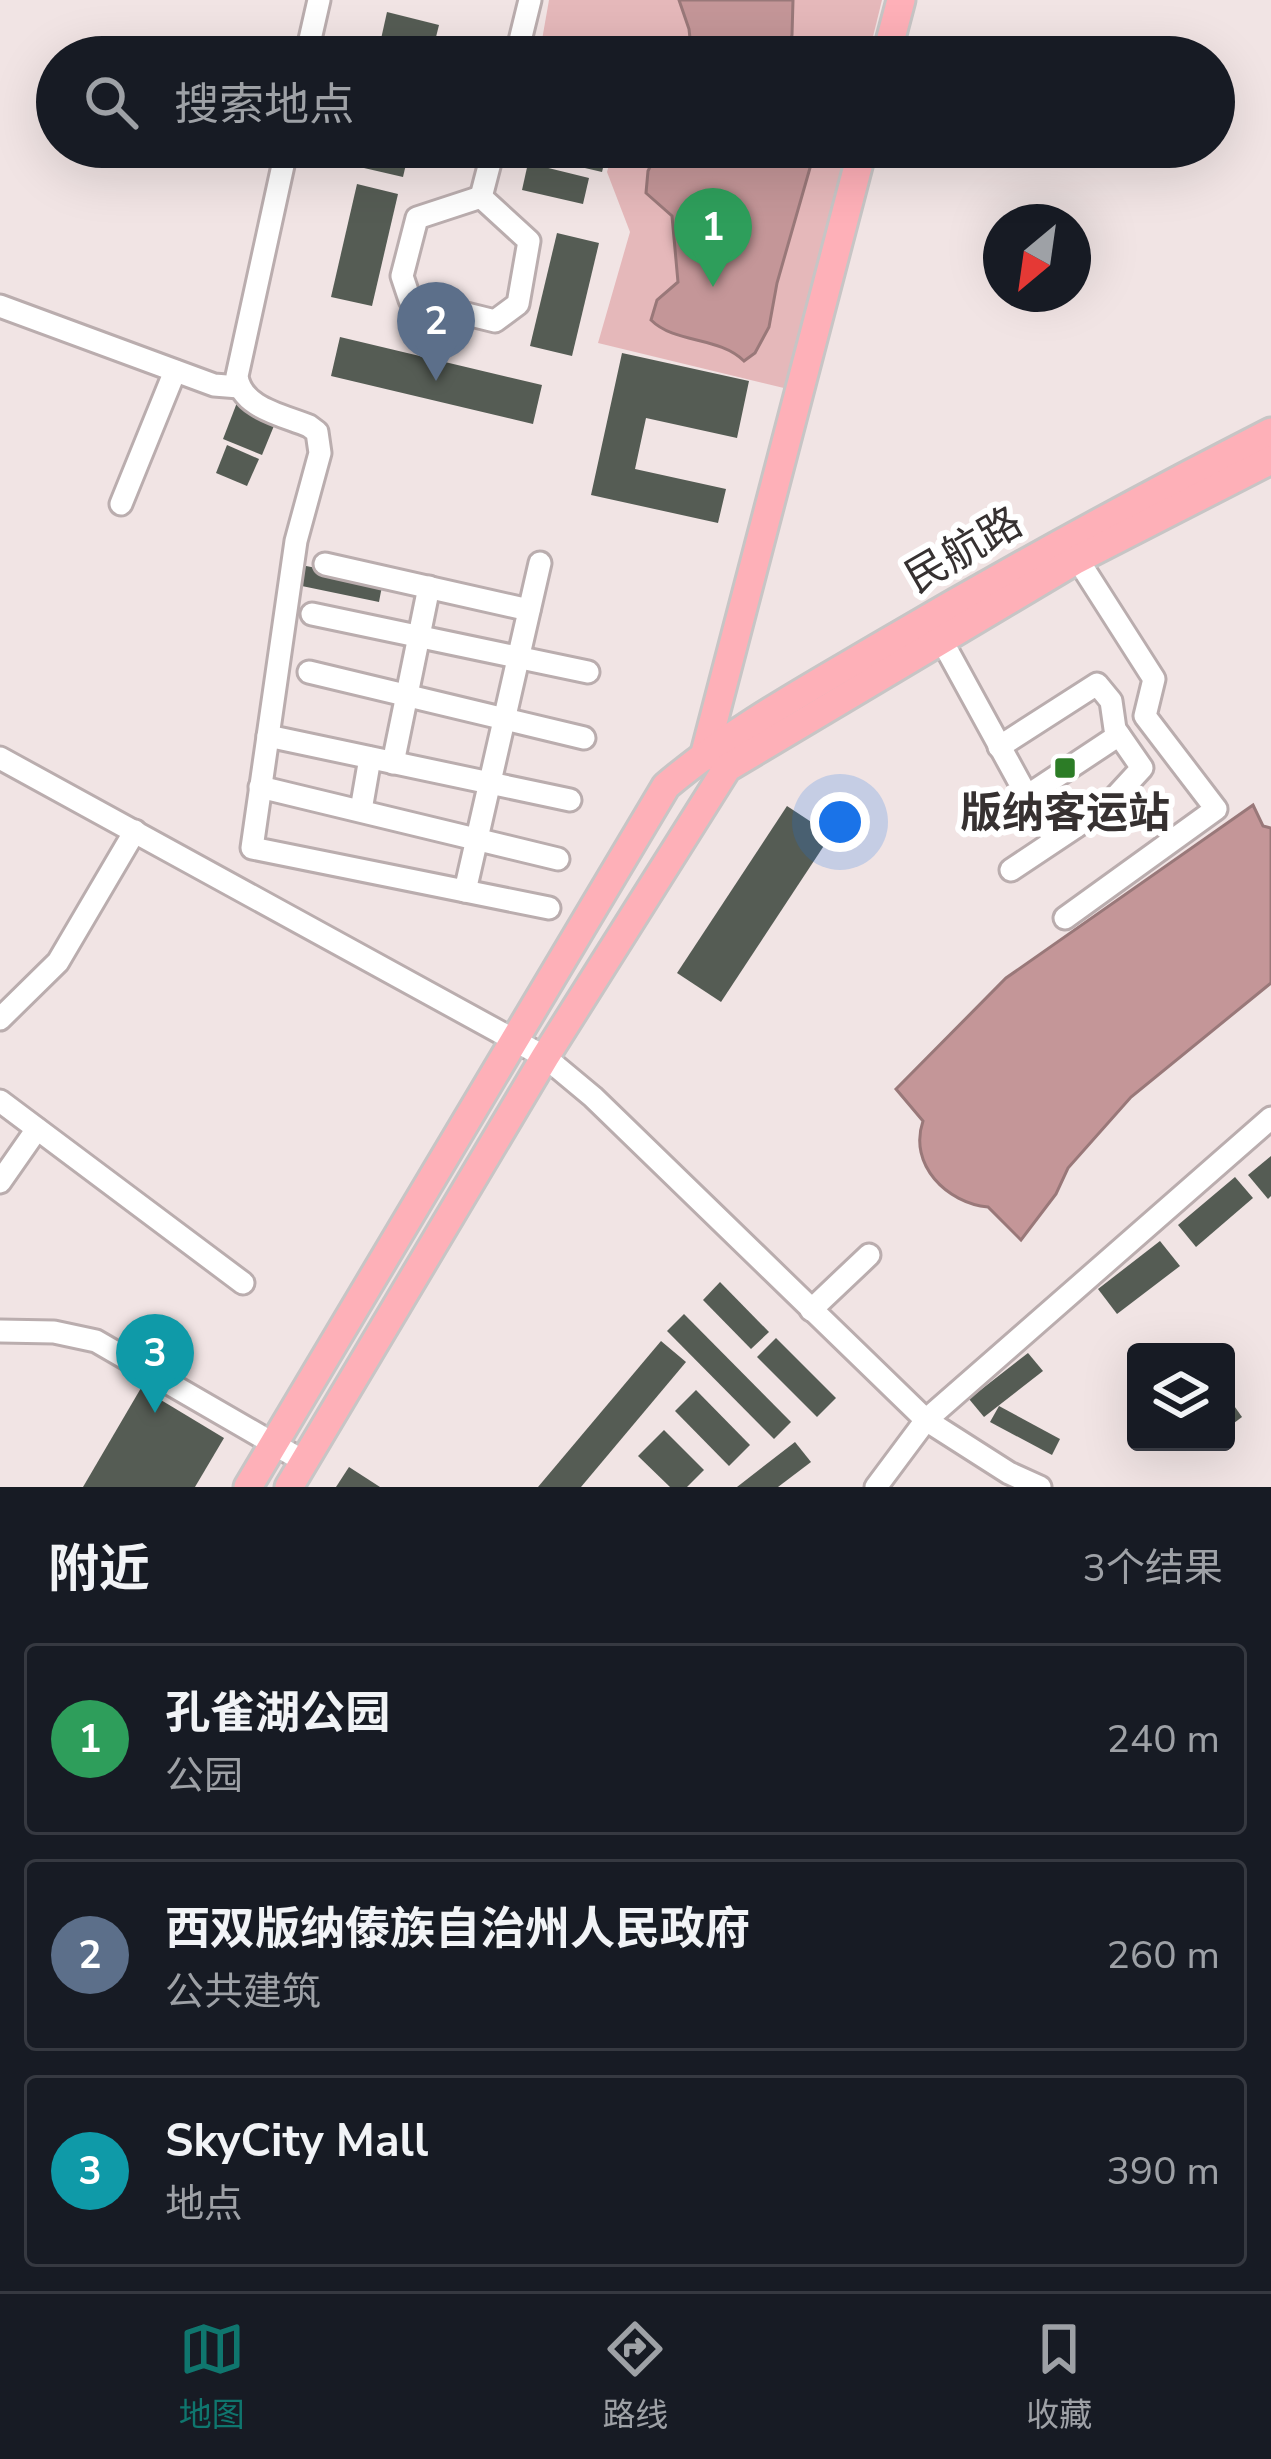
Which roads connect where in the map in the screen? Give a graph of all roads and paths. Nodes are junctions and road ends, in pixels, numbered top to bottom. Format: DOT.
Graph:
graph roads {
  1 [pos="319,0"];
  2 [pos="530,0"];
  3 [pos="901,0"];
  4 [pos="311,36"];
  5 [pos="521,36"];
  6 [pos="892,36"];
  7 [pos="282,168"];
  8 [pos="489,168"];
  9 [pos="858,168"];
  10 [pos="481,197"];
  11 [pos="0,306"];
  12 [pos="175,371"];
  13 [pos="238,388"];
  14 [pos="1271,432"];
  15 [pos="1271,460"];
  16 [pos="121,503"];
  17 [pos="1071,549"];
  18 [pos="540,563"];
  19 [pos="325,564"];
  20 [pos="429,587"];
  21 [pos="529,610"];
  22 [pos="312,614"];
  23 [pos="418,636"];
  24 [pos="941,639"];
  25 [pos="518,657"];
  26 [pos="309,671"];
  27 [pos="588,672"];
  28 [pos="407,695"];
  29 [pos="504,719"];
  30 [pos="1119,735"];
  31 [pos="268,736"];
  32 [pos="584,738"];
  33 [pos="1000,747"];
  34 [pos="0,758"];
  35 [pos="382,760"];
  36 [pos="716,760"];
  37 [pos="490,783"];
  38 [pos="260,787"];
  39 [pos="1027,796"];
  40 [pos="570,800"];
  41 [pos="362,810"];
  42 [pos="135,830"];
  43 [pos="477,837"];
  44 [pos="1055,840"];
  45 [pos="558,859"];
  46 [pos="1011,869"];
  47 [pos="465,891"];
  48 [pos="549,908"];
  49 [pos="1065,918"];
  50 [pos="0,1019"];
  51 [pos="518,1040"];
  52 [pos="544,1058"];
  53 [pos="0,1101"];
  54 [pos="1271,1118"];
  55 [pos="37,1129"];
  56 [pos="0,1182"];
  57 [pos="869,1255"];
  58 [pos="243,1283"];
  59 [pos="812,1310"];
  60 [pos="0,1330"];
  61 [pos="926,1420"];
  62 [pos="274,1444"];
  63 [pos="305,1462"];
  64 [pos="876,1485"];
  65 [pos="248,1487"];
  66 [pos="289,1487"];
  67 [pos="1040,1487"];
  1 -- 4 [label="street"];
  2 -- 5 [label="street"];
  3 -- 6 [label="main road"];
  7 -- 13 [label="street"];
  8 -- 10 [label="street"];
  9 -- 36 [label="main road"];
  10 -- 10 [label="street"];
  11 -- 12 [label="street"];
  12 -- 13 [label="street"];
  12 -- 16 [label="street"];
  13 -- 31 [label="street"];
  14 -- 17 [label="main road, 民航路"];
  15 -- 17 [label="main road, 民航路"];
  17 -- 24 [label="main road, 民航路"];
  17 -- 36 [label="main road, 民航路"];
  17 -- 49 [label="street"];
  18 -- 21 [label="street"];
  19 -- 20 [label="street"];
  20 -- 21 [label="street"];
  20 -- 23 [label="street"];
  21 -- 25 [label="street"];
  22 -- 23 [label="street"];
  23 -- 25 [label="street"];
  23 -- 28 [label="street"];
  24 -- 33 [label="street"];
  24 -- 36 [label="main road, 民航路"];
  25 -- 27 [label="street"];
  25 -- 29 [label="street"];
  26 -- 28 [label="street"];
  28 -- 29 [label="street"];
  28 -- 35 [label="street"];
  29 -- 32 [label="street"];
  29 -- 37 [label="street"];
  30 -- 33 [label="street"];
  30 -- 39 [label="street"];
  30 -- 44 [label="street"];
  31 -- 35 [label="street"];
  31 -- 38 [label="street"];
  33 -- 39 [label="street"];
  34 -- 42 [label="street"];
  35 -- 37 [label="street"];
  35 -- 41 [label="street"];
  36 -- 51 [label="main road"];
  36 -- 52 [label="main road"];
  37 -- 40 [label="street"];
  37 -- 43 [label="street"];
  38 -- 41 [label="street"];
  38 -- 47 [label="street"];
  39 -- 44 [label="street"];
  41 -- 43 [label="street"];
  42 -- 50 [label="street"];
  42 -- 51 [label="street"];
  43 -- 45 [label="street"];
  43 -- 47 [label="street"];
  44 -- 46 [label="street"];
  47 -- 48 [label="street"];
  51 -- 52 [label="street"];
  51 -- 62 [label="main road"];
  52 -- 59 [label="street"];
  52 -- 63 [label="main road"];
  53 -- 55 [label="street"];
  54 -- 61 [label="street"];
  55 -- 56 [label="street"];
  55 -- 58 [label="street"];
  57 -- 59 [label="street"];
  59 -- 61 [label="street"];
  60 -- 62 [label="street"];
  61 -- 64 [label="street"];
  61 -- 67 [label="street"];
  62 -- 63 [label="street"];
  62 -- 65 [label="main road"];
  63 -- 66 [label="main road"];
}
